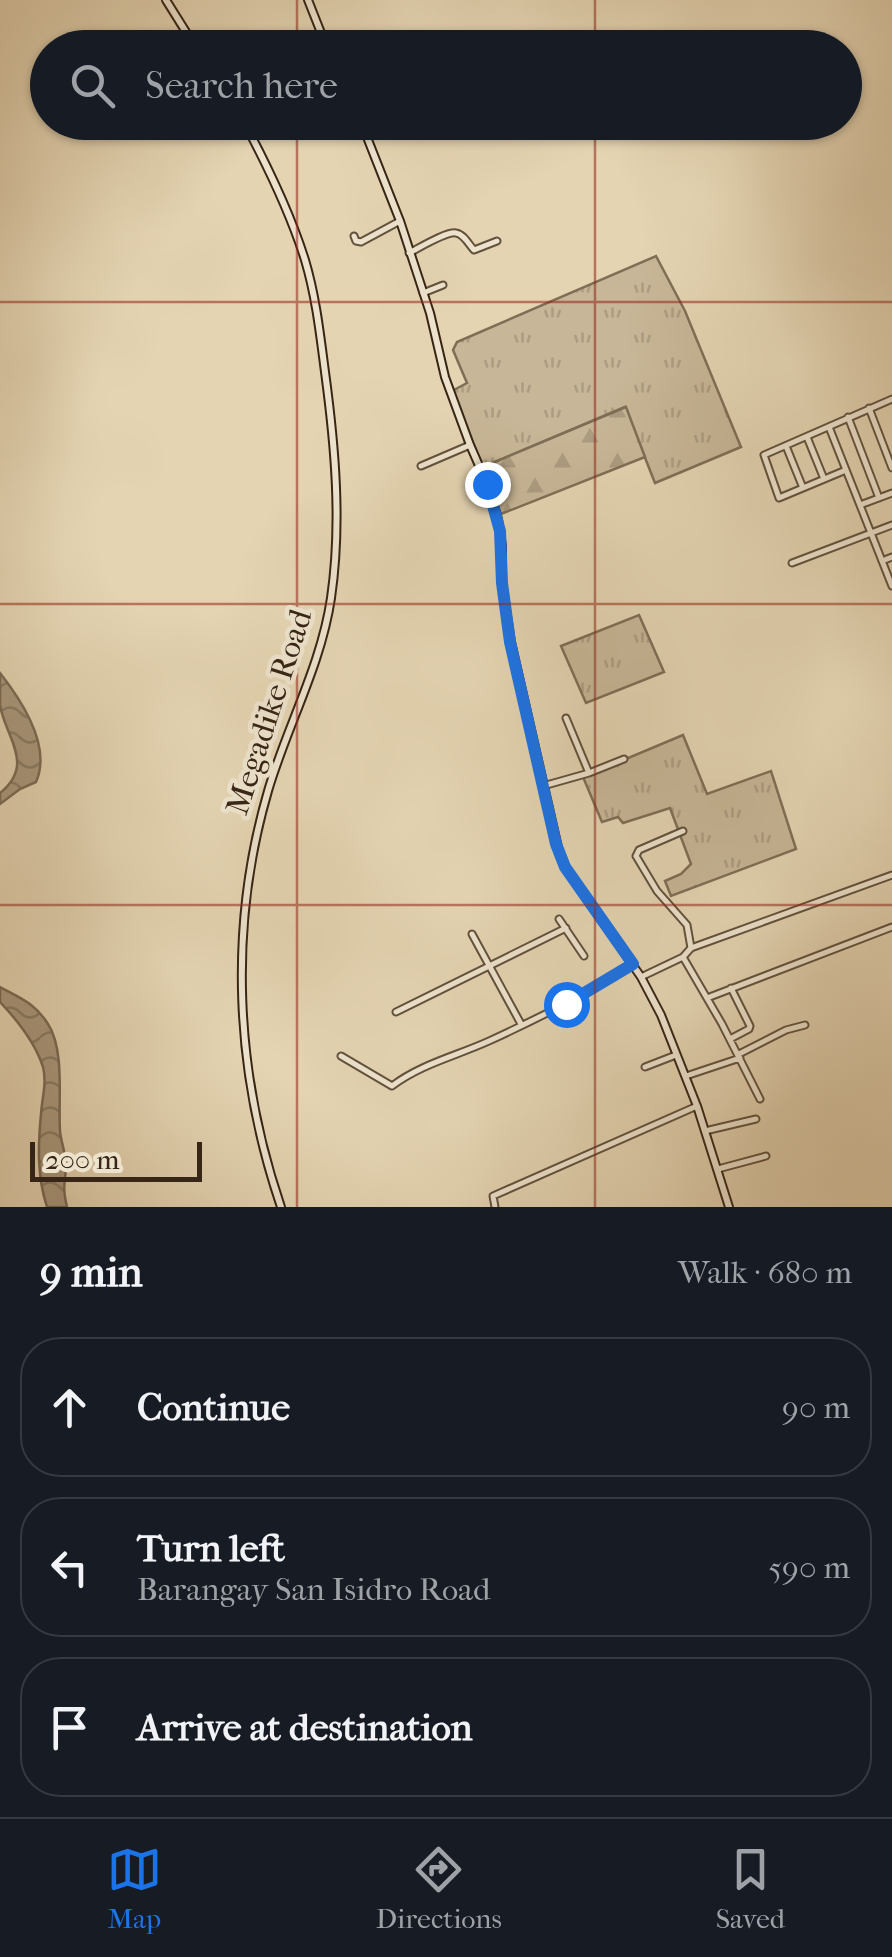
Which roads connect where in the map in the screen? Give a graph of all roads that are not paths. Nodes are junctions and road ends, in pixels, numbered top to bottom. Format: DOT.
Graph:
graph roads {
  1 [pos="166,0"];
  2 [pos="308,0"];
  3 [pos="185,30"];
  4 [pos="320,30"];
  5 [pos="253,140"];
  6 [pos="368,140"];
  7 [pos="400,222"];
  8 [pos="354,236"];
  9 [pos="497,241"];
  10 [pos="410,253"];
  11 [pos="443,284"];
  12 [pos="423,293"];
  13 [pos="892,399"];
  14 [pos="869,408"];
  15 [pos="848,417"];
  16 [pos="828,428"];
  17 [pos="807,437"];
  18 [pos="470,445"];
  19 [pos="786,446"];
  20 [pos="421,466"];
  21 [pos="892,468"];
  22 [pos="846,470"];
  23 [pos="824,479"];
  24 [pos="803,488"];
  25 [pos="892,493"];
  26 [pos="879,498"];
  27 [pos="860,505"];
  28 [pos="892,525"];
  29 [pos="870,534"];
  30 [pos="892,557"];
  31 [pos="882,560"];
  32 [pos="792,563"];
  33 [pos="891,583"];
  34 [pos="566,718"];
  35 [pos="624,759"];
  36 [pos="589,773"];
  37 [pos="543,786"];
  38 [pos="683,832"];
  39 [pos="892,875"];
  40 [pos="558,919"];
  41 [pos="892,927"];
  42 [pos="566,928"];
  43 [pos="472,934"];
  44 [pos="692,948"];
  45 [pos="584,956"];
  46 [pos="683,957"];
  47 [pos="633,964"];
  48 [pos="489,965"];
  49 [pos="641,977"];
  50 [pos="732,988"];
  51 [pos="707,998"];
  52 [pos="396,1012"];
  53 [pos="521,1024"];
  54 [pos="805,1026"];
  55 [pos="730,1040"];
  56 [pos="676,1054"];
  57 [pos="341,1056"];
  58 [pos="739,1056"];
  59 [pos="646,1067"];
  60 [pos="684,1076"];
  61 [pos="760,1099"];
  62 [pos="696,1106"];
  63 [pos="756,1118"];
  64 [pos="705,1132"];
  65 [pos="766,1156"];
  66 [pos="718,1168"];
  67 [pos="281,1207"];
  68 [pos="496,1207"];
  69 [pos="729,1207"];
  1 -- 3 [label="street"];
  2 -- 4 [label="street"];
  5 -- 67 [label="street, Megadike Road"];
  6 -- 7 [label="street"];
  7 -- 8 [label="street"];
  7 -- 10 [label="street"];
  9 -- 10 [label="street"];
  10 -- 12 [label="street"];
  11 -- 12 [label="street"];
  12 -- 18 [label="street"];
  13 -- 14 [label="street"];
  14 -- 15 [label="street"];
  14 -- 21 [label="street"];
  15 -- 16 [label="street"];
  15 -- 26 [label="street"];
  16 -- 17 [label="street"];
  16 -- 22 [label="street"];
  17 -- 19 [label="street"];
  17 -- 23 [label="street"];
  18 -- 20 [label="street"];
  18 -- 37 [label="street"];
  19 -- 24 [label="street"];
  19 -- 24 [label="street"];
  22 -- 23 [label="street"];
  22 -- 27 [label="street"];
  23 -- 24 [label="street"];
  25 -- 26 [label="street"];
  26 -- 27 [label="street"];
  27 -- 29 [label="street"];
  28 -- 29 [label="street"];
  29 -- 31 [label="street"];
  29 -- 32 [label="street"];
  30 -- 31 [label="street"];
  31 -- 33 [label="street"];
  34 -- 36 [label="street"];
  35 -- 36 [label="street"];
  36 -- 37 [label="street"];
  37 -- 47 [label="street"];
  38 -- 44 [label="street"];
  39 -- 44 [label="street"];
  40 -- 42 [label="street"];
  41 -- 50 [label="street"];
  42 -- 45 [label="street"];
  42 -- 48 [label="street"];
  43 -- 48 [label="street"];
  44 -- 46 [label="street"];
  46 -- 49 [label="street"];
  46 -- 51 [label="street"];
  47 -- 49 [label="street"];
  47 -- 53 [label="street"];
  48 -- 52 [label="street"];
  48 -- 53 [label="street"];
  49 -- 56 [label="street"];
  50 -- 51 [label="street"];
  50 -- 55 [label="street"];
  51 -- 55 [label="street"];
  53 -- 57 [label="street"];
  54 -- 58 [label="street"];
  55 -- 58 [label="street"];
  56 -- 59 [label="street"];
  56 -- 60 [label="street"];
  58 -- 60 [label="street"];
  58 -- 61 [label="street"];
  60 -- 62 [label="street"];
  62 -- 64 [label="street"];
  62 -- 68 [label="street"];
  63 -- 64 [label="street"];
  64 -- 66 [label="street"];
  65 -- 66 [label="street"];
  66 -- 69 [label="street"];
}
